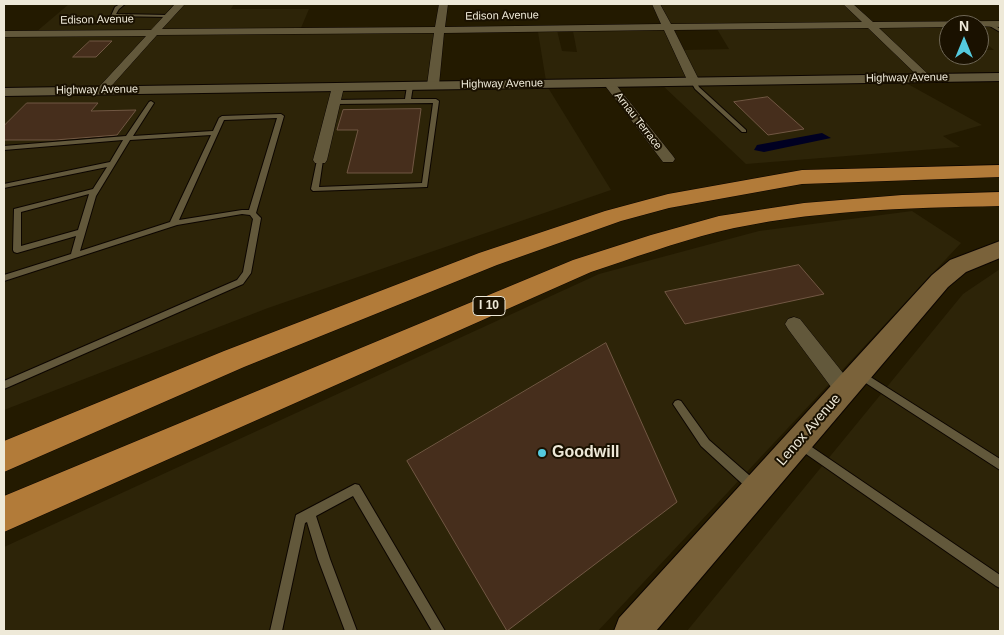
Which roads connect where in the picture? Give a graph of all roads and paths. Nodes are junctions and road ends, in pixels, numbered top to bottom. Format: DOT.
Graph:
graph roads {
  1 [pos="123,4"];
  2 [pos="180,4"];
  3 [pos="444,4"];
  4 [pos="656,4"];
  5 [pos="848,4"];
  6 [pos="168,16"];
  7 [pos="995,24"];
  8 [pos="870,25"];
  9 [pos="667,26"];
  10 [pos="440,29"];
  11 [pos="1000,31"];
  12 [pos="154,32"];
  13 [pos="4,34"];
  14 [pos="926,77"];
  15 [pos="1000,77"];
  16 [pos="694,82"];
  17 [pos="609,83"];
  18 [pos="433,85"];
  19 [pos="338,86"];
  20 [pos="410,86"];
  21 [pos="102,90"];
  22 [pos="4,92"];
  23 [pos="408,101"];
  24 [pos="334,102"];
  25 [pos="150,103"];
  26 [pos="744,131"];
  27 [pos="215,132"];
  28 [pos="128,138"];
  29 [pos="4,148"];
  30 [pos="668,159"];
  31 [pos="320,160"];
  32 [pos="111,164"];
  33 [pos="1000,171"];
  34 [pos="4,186"];
  35 [pos="94,191"];
  36 [pos="1000,200"];
  37 [pos="252,213"];
  38 [pos="173,224"];
  39 [pos="81,232"];
  40 [pos="1000,249"];
  41 [pos="75,254"];
  42 [pos="4,278"];
  43 [pos="794,324"];
  44 [pos="851,381"];
  45 [pos="4,385"];
  46 [pos="678,404"];
  47 [pos="798,442"];
  48 [pos="4,457"];
  49 [pos="1000,465"];
  50 [pos="757,489"];
  51 [pos="4,514"];
  52 [pos="310,514"];
  53 [pos="1000,582"];
  54 [pos="276,631"];
  55 [pos="351,631"];
  56 [pos="439,631"];
  57 [pos="632,631"];
  1 -- 6 [label="lane"];
  2 -- 6 [label="street"];
  3 -- 10 [label="street"];
  4 -- 9 [label="street"];
  5 -- 8 [label="street"];
  6 -- 12 [label="street"];
  7 -- 8 [label="street, Edison Avenue"];
  7 -- 11 [label="lane"];
  8 -- 9 [label="street, Edison Avenue"];
  8 -- 14 [label="street"];
  9 -- 10 [label="street, Edison Avenue"];
  9 -- 16 [label="street"];
  10 -- 12 [label="street, Edison Avenue"];
  10 -- 18 [label="street"];
  12 -- 13 [label="street, Edison Avenue"];
  12 -- 21 [label="street"];
  14 -- 15 [label="street, Highway Avenue"];
  14 -- 16 [label="street, Highway Avenue"];
  16 -- 17 [label="street, Highway Avenue"];
  16 -- 26 [label="lane"];
  17 -- 18 [label="street, Highway Avenue"];
  17 -- 30 [label="street, Arnau Terrace"];
  18 -- 20 [label="street, Highway Avenue"];
  19 -- 20 [label="street, Highway Avenue"];
  19 -- 21 [label="street, Highway Avenue"];
  19 -- 24 [label="street"];
  20 -- 23 [label="lane"];
  21 -- 22 [label="street, Highway Avenue"];
  23 -- 24 [label="lane"];
  23 -- 31 [label="lane"];
  24 -- 31 [label="street"];
  25 -- 28 [label="lane"];
  27 -- 28 [label="lane"];
  27 -- 37 [label="lane"];
  27 -- 38 [label="lane"];
  28 -- 29 [label="lane"];
  28 -- 32 [label="lane"];
  32 -- 34 [label="lane"];
  32 -- 35 [label="lane"];
  33 -- 48 [label="highway"];
  35 -- 39 [label="lane"];
  35 -- 39 [label="lane"];
  36 -- 51 [label="highway, I 10"];
  37 -- 38 [label="lane"];
  37 -- 45 [label="lane"];
  38 -- 41 [label="lane"];
  39 -- 41 [label="lane"];
  40 -- 44 [label="main road, Lenox Avenue"];
  41 -- 42 [label="lane"];
  43 -- 44 [label="street"];
  44 -- 47 [label="main road, Lenox Avenue"];
  44 -- 49 [label="lane"];
  46 -- 50 [label="lane"];
  47 -- 50 [label="main road, Lenox Avenue"];
  47 -- 53 [label="lane"];
  50 -- 57 [label="main road, Lenox Avenue"];
  52 -- 54 [label="lane"];
  52 -- 55 [label="lane"];
  52 -- 56 [label="lane"];
}
